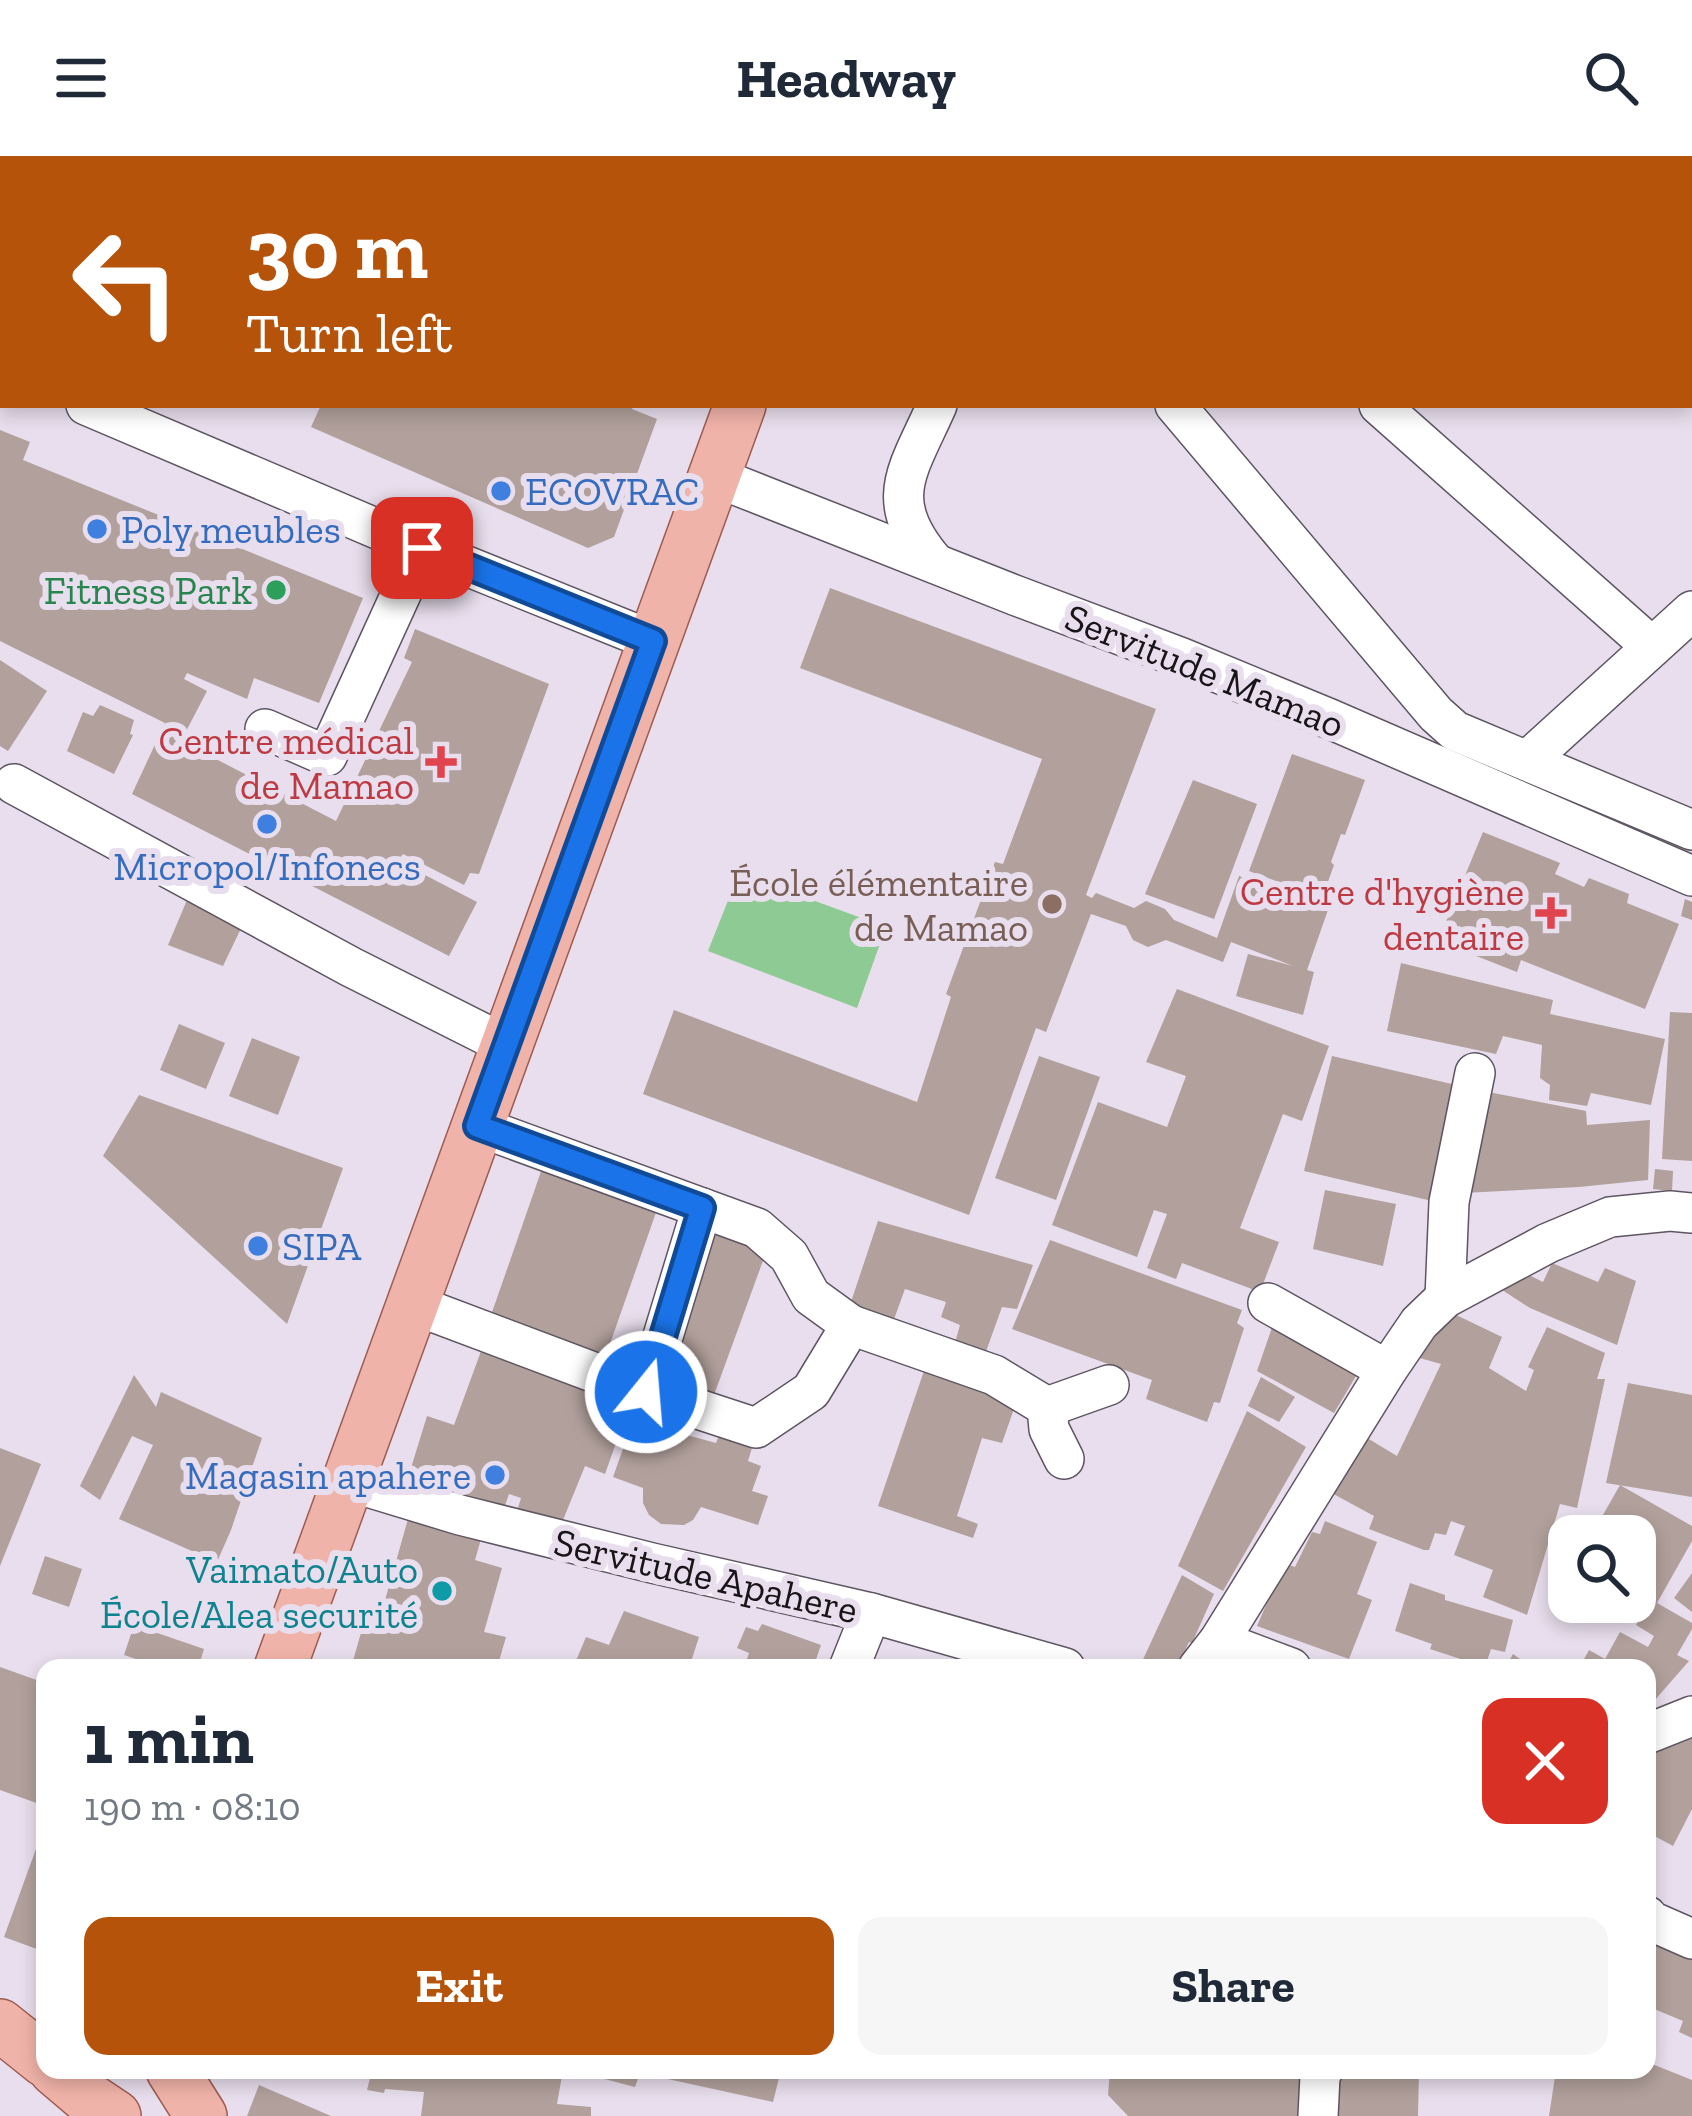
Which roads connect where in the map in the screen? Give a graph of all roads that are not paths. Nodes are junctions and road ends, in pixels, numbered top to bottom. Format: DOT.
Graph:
graph roads {
  1 [pos="93,408"];
  2 [pos="739,408"];
  3 [pos="936,408"];
  4 [pos="1178,408"];
  5 [pos="1382,408"];
  6 [pos="713,476"];
  7 [pos="422,548"];
  8 [pos="935,563"];
  9 [pos="1692,611"];
  10 [pos="653,641"];
  11 [pos="1652,646"];
  12 [pos="266,728"];
  13 [pos="1528,760"];
  14 [pos="14,784"];
  15 [pos="1692,830"];
  16 [pos="1692,876"];
  17 [pos="506,1046"];
  18 [pos="1475,1073"];
  19 [pos="477,1126"];
  20 [pos="702,1208"];
  21 [pos="1692,1213"];
  22 [pos="1445,1298"];
  23 [pos="1268,1303"];
  24 [pos="412,1304"];
  25 [pos="851,1324"];
  26 [pos="1387,1370"];
  27 [pos="1109,1385"];
  28 [pos="646,1392"];
  29 [pos="1047,1406"];
  30 [pos="1064,1459"];
  31 [pos="348,1480"];
  32 [pos="872,1613"];
  33 [pos="1208,1654"];
  34 [pos="283,1659"];
  35 [pos="853,1659"];
  36 [pos="1033,1659"];
  37 [pos="1238,1659"];
  38 [pos="1656,1924"];
  39 [pos="1692,1939"];
  40 [pos="0,2024"];
  41 [pos="36,2054"];
  42 [pos="178,2079"];
  43 [pos="1319,2079"];
  44 [pos="201,2116"];
  45 [pos="1318,2116"];
  1 -- 7 [label="street"];
  2 -- 6 [label="main road"];
  3 -- 8 [label="street"];
  4 -- 13 [label="street"];
  5 -- 11 [label="street"];
  6 -- 8 [label="street, Servitude Mamao"];
  6 -- 10 [label="main road"];
  7 -- 10 [label="street"];
  7 -- 12 [label="street"];
  8 -- 16 [label="street, Servitude Mamao"];
  9 -- 11 [label="street"];
  10 -- 17 [label="main road"];
  11 -- 13 [label="street"];
  13 -- 15 [label="street"];
  14 -- 17 [label="street"];
  17 -- 19 [label="main road"];
  18 -- 22 [label="street"];
  19 -- 20 [label="street"];
  19 -- 24 [label="main road"];
  20 -- 25 [label="street"];
  20 -- 28 [label="street"];
  21 -- 22 [label="street"];
  22 -- 26 [label="street"];
  23 -- 26 [label="street"];
  24 -- 28 [label="street"];
  24 -- 31 [label="main road"];
  25 -- 28 [label="street"];
  25 -- 29 [label="street"];
  26 -- 33 [label="street"];
  27 -- 29 [label="street"];
  29 -- 30 [label="street"];
  31 -- 32 [label="street, Servitude Apahere"];
  31 -- 34 [label="main road"];
  32 -- 35 [label="street"];
  32 -- 36 [label="street, Servitude Apahere"];
  33 -- 37 [label="street"];
  38 -- 39 [label="street"];
  40 -- 41 [label="main road"];
  42 -- 44 [label="main road"];
  43 -- 45 [label="street"];
}
